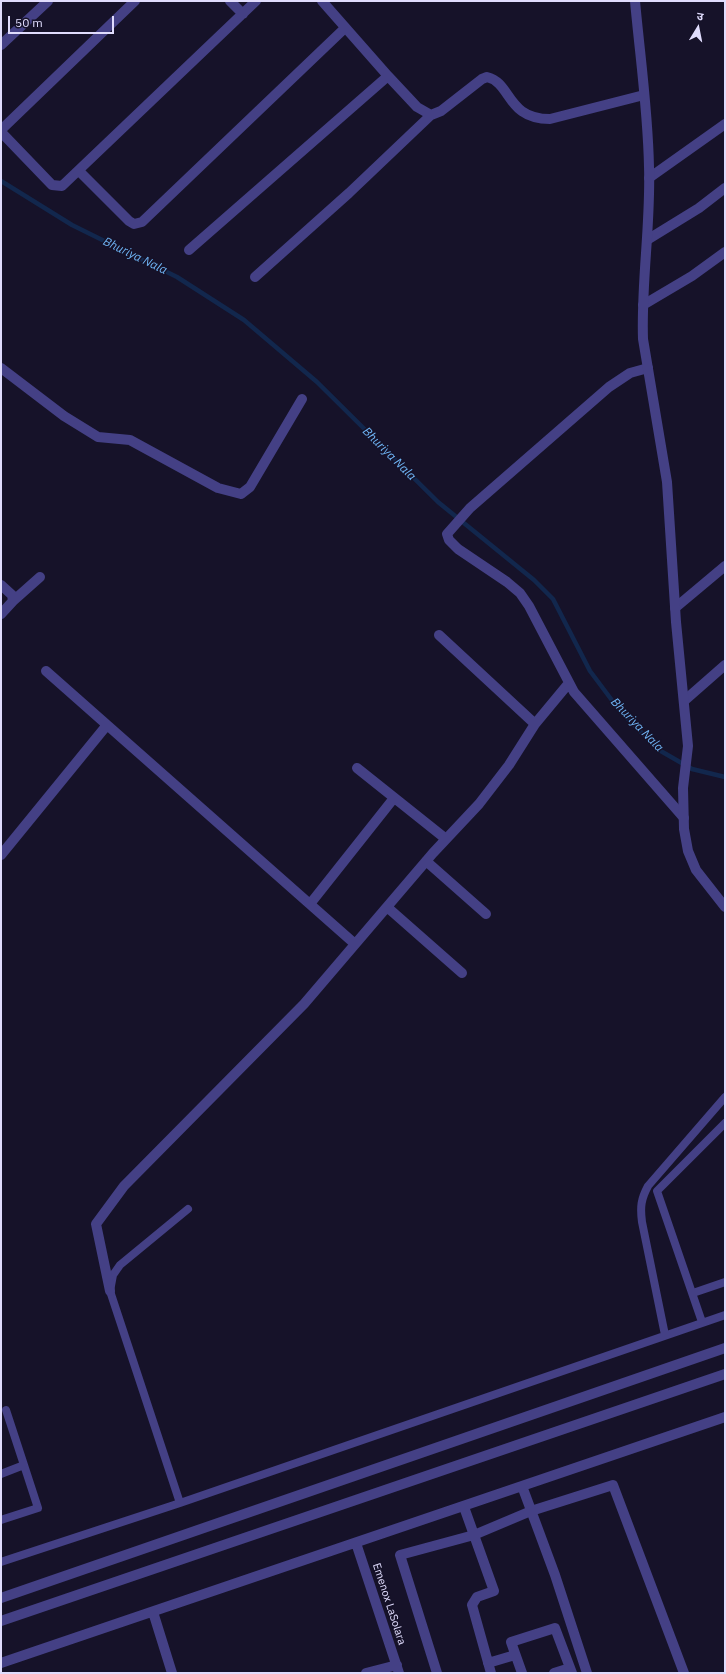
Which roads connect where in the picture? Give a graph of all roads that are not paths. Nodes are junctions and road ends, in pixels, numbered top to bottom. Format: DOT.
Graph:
graph roads {
  1 [pos="48,1"];
  2 [pos="135,1"];
  3 [pos="230,1"];
  4 [pos="256,1"];
  5 [pos="322,1"];
  6 [pos="635,1"];
  7 [pos="243,14"];
  8 [pos="345,28"];
  9 [pos="1,45"];
  10 [pos="388,76"];
  11 [pos="644,95"];
  12 [pos="430,115"];
  13 [pos="725,124"];
  14 [pos="1,131"];
  15 [pos="79,171"];
  16 [pos="649,178"];
  17 [pos="725,188"];
  18 [pos="647,240"];
  19 [pos="189,250"];
  20 [pos="725,252"];
  21 [pos="255,277"];
  22 [pos="643,305"];
  23 [pos="1,368"];
  24 [pos="648,368"];
  25 [pos="302,399"];
  26 [pos="725,566"];
  27 [pos="40,577"];
  28 [pos="1,585"];
  29 [pos="13,601"];
  30 [pos="675,608"];
  31 [pos="1,614"];
  32 [pos="439,635"];
  33 [pos="725,665"];
  34 [pos="46,671"];
  35 [pos="569,683"];
  36 [pos="684,701"];
  37 [pos="535,724"];
  38 [pos="108,725"];
  39 [pos="357,768"];
  40 [pos="394,798"];
  41 [pos="684,818"];
  42 [pos="446,839"];
  43 [pos="1,855"];
  44 [pos="426,861"];
  45 [pos="310,904"];
  46 [pos="387,907"];
  47 [pos="725,907"];
  48 [pos="486,914"];
  49 [pos="355,944"];
  50 [pos="462,973"];
  51 [pos="725,1097"];
  52 [pos="725,1123"];
  53 [pos="188,1209"];
  54 [pos="725,1282"];
  55 [pos="110,1291"];
  56 [pos="693,1293"];
  57 [pos="725,1315"];
  58 [pos="702,1322"];
  59 [pos="665,1334"];
  60 [pos="725,1348"];
  61 [pos="725,1374"];
  62 [pos="6,1410"];
  63 [pos="725,1417"];
  64 [pos="24,1466"];
  65 [pos="1,1474"];
  66 [pos="522,1486"];
  67 [pos="180,1503"];
  68 [pos="464,1507"];
  69 [pos="531,1511"];
  70 [pos="1,1520"];
  71 [pos="474,1535"];
  72 [pos="356,1543"];
  73 [pos="1,1562"];
  74 [pos="1,1598"];
  75 [pos="153,1612"];
  76 [pos="1,1621"];
  77 [pos="515,1655"];
  78 [pos="1,1663"];
  79 [pos="488,1663"];
  80 [pos="398,1669"];
  81 [pos="571,1670"];
  82 [pos="172,1673"];
  83 [pos="366,1673"];
  84 [pos="437,1673"];
  85 [pos="490,1673"];
  86 [pos="522,1673"];
  87 [pos="554,1673"];
  88 [pos="587,1673"];
  89 [pos="684,1673"];
  1 -- 9 [label="street"];
  2 -- 14 [label="street"];
  3 -- 7 [label="street"];
  4 -- 7 [label="street"];
  5 -- 8 [label="street"];
  6 -- 11 [label="street"];
  7 -- 15 [label="street"];
  8 -- 10 [label="street"];
  8 -- 15 [label="street"];
  10 -- 12 [label="street"];
  10 -- 19 [label="street"];
  11 -- 12 [label="street"];
  11 -- 16 [label="street"];
  12 -- 21 [label="street"];
  13 -- 16 [label="street"];
  14 -- 15 [label="street"];
  16 -- 18 [label="street"];
  17 -- 18 [label="street"];
  18 -- 22 [label="street"];
  20 -- 22 [label="street"];
  22 -- 24 [label="street"];
  23 -- 25 [label="street"];
  24 -- 30 [label="street"];
  24 -- 35 [label="street"];
  26 -- 30 [label="street"];
  27 -- 29 [label="street"];
  28 -- 29 [label="street"];
  29 -- 31 [label="street"];
  30 -- 36 [label="street"];
  32 -- 37 [label="street"];
  33 -- 36 [label="street"];
  34 -- 38 [label="street"];
  35 -- 37 [label="street"];
  35 -- 41 [label="street"];
  36 -- 41 [label="street"];
  37 -- 42 [label="street"];
  38 -- 43 [label="street"];
  38 -- 45 [label="street"];
  39 -- 40 [label="street"];
  40 -- 42 [label="street"];
  40 -- 45 [label="street"];
  41 -- 47 [label="street"];
  42 -- 44 [label="street"];
  44 -- 46 [label="street"];
  44 -- 48 [label="street"];
  45 -- 49 [label="street"];
  46 -- 49 [label="street"];
  46 -- 50 [label="street"];
  49 -- 55 [label="street"];
  51 -- 59 [label="lane"];
  52 -- 56 [label="lane"];
  53 -- 55 [label="lane"];
  54 -- 56 [label="lane"];
  55 -- 67 [label="lane"];
  56 -- 58 [label="lane"];
  57 -- 58 [label="lane"];
  58 -- 59 [label="lane"];
  59 -- 67 [label="lane"];
  60 -- 74 [label="street"];
  61 -- 76 [label="street"];
  62 -- 64 [label="lane"];
  63 -- 66 [label="street"];
  64 -- 65 [label="lane"];
  64 -- 70 [label="lane"];
  66 -- 68 [label="street"];
  66 -- 69 [label="street"];
  67 -- 73 [label="lane"];
  68 -- 71 [label="street"];
  68 -- 72 [label="street"];
  69 -- 71 [label="street"];
  69 -- 88 [label="street"];
  69 -- 89 [label="street"];
  71 -- 79 [label="street"];
  71 -- 84 [label="street"];
  72 -- 75 [label="street"];
  72 -- 80 [label="street, Emenox LaSolara"];
  75 -- 78 [label="street"];
  75 -- 82 [label="street"];
  77 -- 79 [label="street"];
  77 -- 81 [label="street"];
  77 -- 86 [label="street"];
  79 -- 85 [label="street"];
  80 -- 83 [label="street"];
  81 -- 87 [label="street"];
}
